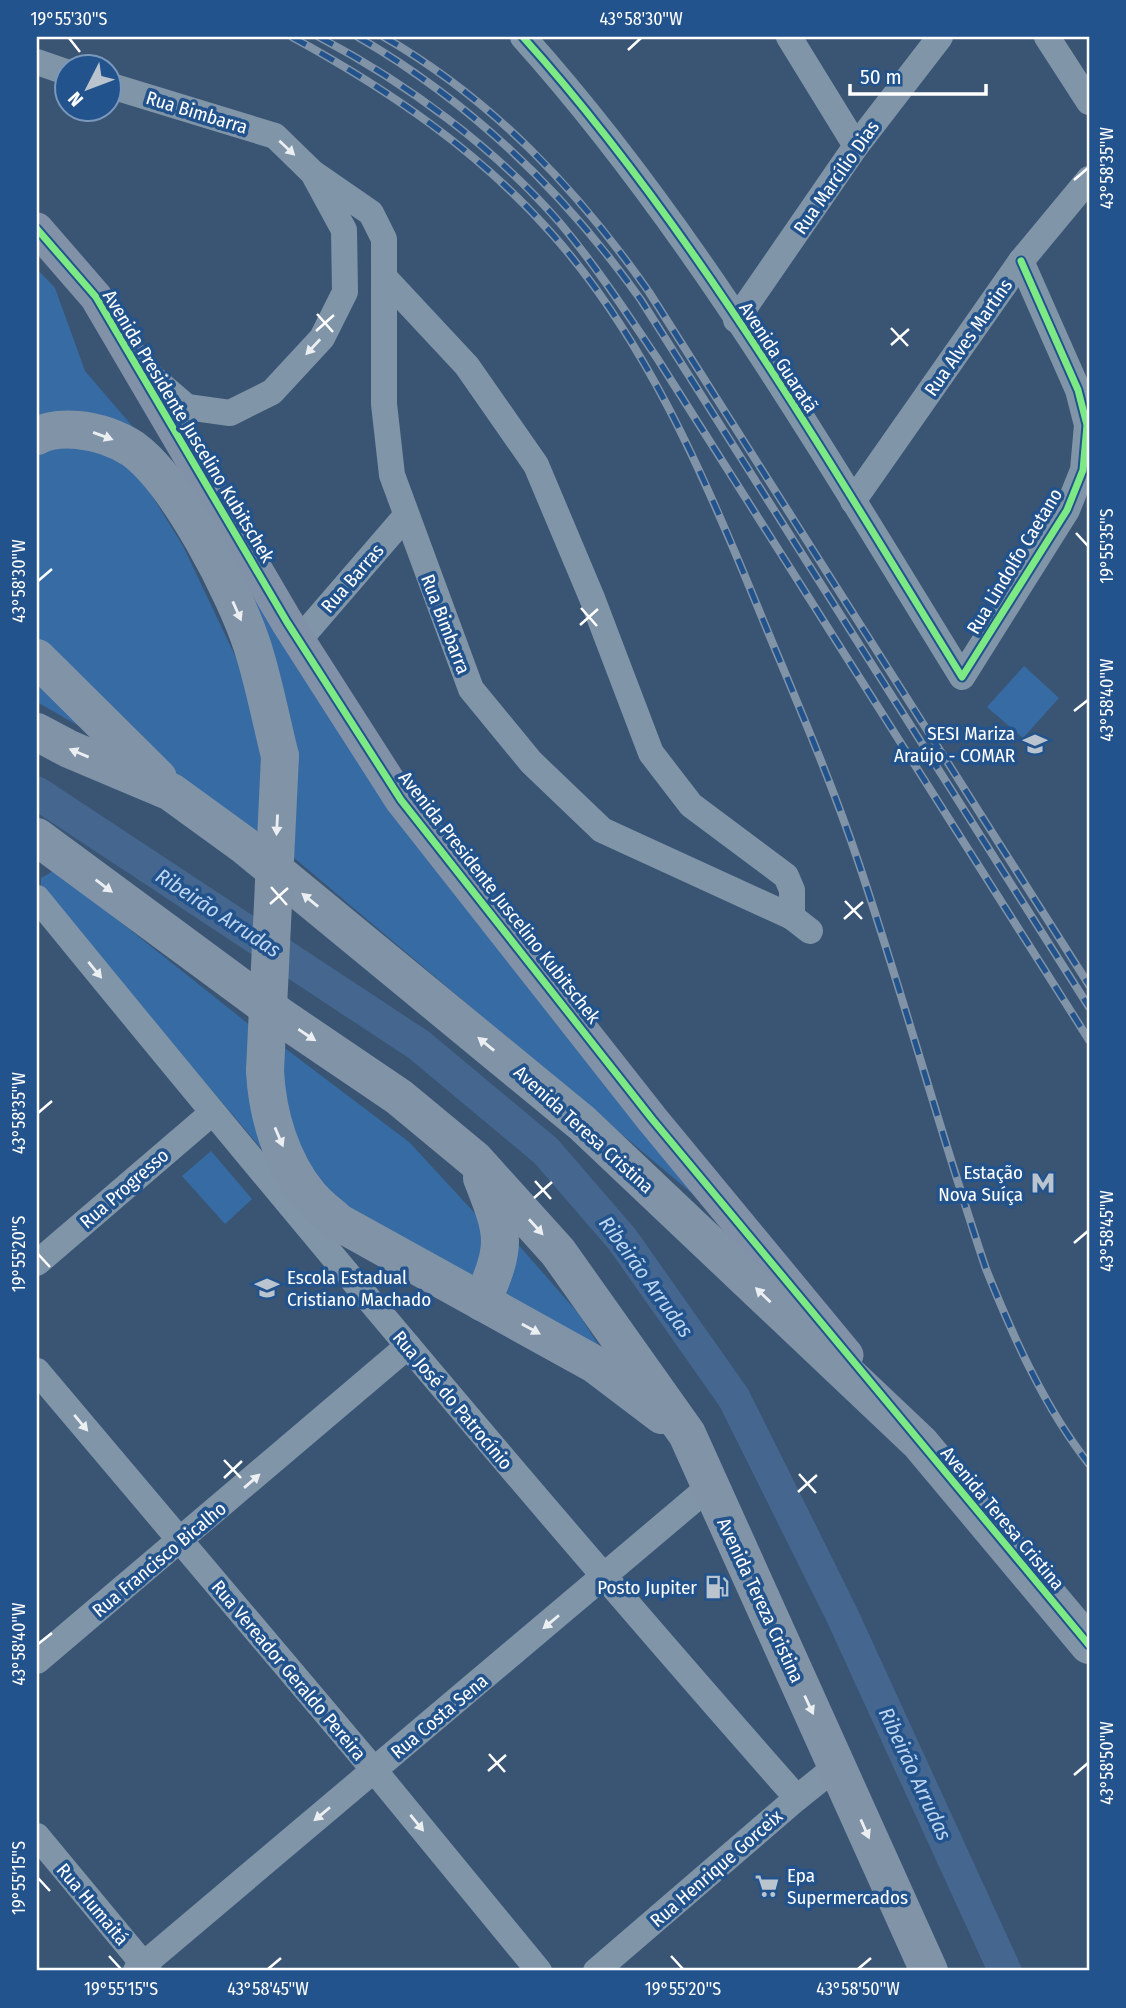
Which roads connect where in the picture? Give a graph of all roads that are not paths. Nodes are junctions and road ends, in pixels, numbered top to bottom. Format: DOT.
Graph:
graph roads {
  1 [pos="523,37"];
  2 [pos="789,37"];
  3 [pos="940,37"];
  4 [pos="1046,37"];
  5 [pos="122,89"];
  6 [pos="1089,102"];
  7 [pos="856,146"];
  8 [pos="313,173"];
  9 [pos="1089,179"];
  10 [pos="37,229"];
  11 [pos="1021,261"];
  12 [pos="384,277"];
  13 [pos="736,320"];
  14 [pos="130,359"];
  15 [pos="37,436"];
  16 [pos="853,501"];
  17 [pos="405,517"];
  18 [pos="299,640"];
  19 [pos="37,659"];
  20 [pos="962,677"];
  21 [pos="37,732"];
  22 [pos="172,792"];
  23 [pos="41,846"];
  24 [pos="37,898"];
  25 [pos="212,1113"];
  26 [pos="475,1160"];
  27 [pos="37,1263"];
  28 [pos="482,1302"];
  29 [pos="408,1346"];
  30 [pos="37,1371"];
  31 [pos="687,1434"];
  32 [pos="920,1443"];
  33 [pos="709,1486"];
  34 [pos="181,1541"];
  35 [pos="603,1578"];
  36 [pos="1089,1645"];
  37 [pos="37,1661"];
  38 [pos="837,1766"];
  39 [pos="374,1770"];
  40 [pos="797,1798"];
  41 [pos="37,1836"];
  42 [pos="143,1969"];
  43 [pos="539,1971"];
  44 [pos="596,1971"];
  45 [pos="929,1971"];
  1 -- 13 [label="street, Avenida Guaratã"];
  2 -- 7 [label="street"];
  3 -- 7 [label="street, Rua Marcílio Dias"];
  4 -- 6 [label="street"];
  5 -- 8 [label="street, Rua Bimbarra, one-way"];
  7 -- 13 [label="street, Rua Marcílio Dias"];
  8 -- 12 [label="street, Rua Bimbarra"];
  8 -- 14 [label="street, Rua Bimbarra, one-way"];
  9 -- 11 [label="street, Rua Alves Martins"];
  10 -- 14 [label="main road, Avenida Presidente Juscelino Kubitschek"];
  11 -- 16 [label="street, Rua Alves Martins"];
  11 -- 20 [label="street, Rua Lindolfo Caetano"];
  12 -- 17 [label="street, Rua Bimbarra"];
  12 -- 17 [label="street, Rua Bimbarra"];
  13 -- 16 [label="street, Avenida Guaratã"];
  14 -- 18 [label="main road, Avenida Presidente Juscelino Kubitschek"];
  15 -- 28 [label="highway, one-way, bridge"];
  16 -- 20 [label="street, Avenida Guaratã"];
  17 -- 18 [label="street, Rua Barras"];
  18 -- 32 [label="main road, Avenida Presidente Juscelino Kubitschek"];
  19 -- 22 [label="highway"];
  22 -- 21 [label="highway, Avenida Teresa Cristina, one-way"];
  32 -- 22 [label="highway, Avenida Teresa Cristina, one-way"];
  23 -- 26 [label="highway, one-way"];
  24 -- 25 [label="street, Rua José do Patrocínio, one-way"];
  25 -- 27 [label="street, Rua Progresso"];
  25 -- 29 [label="street, Rua José do Patrocínio"];
  26 -- 28 [label="highway"];
  26 -- 31 [label="highway, one-way"];
  28 -- 31 [label="highway, one-way"];
  34 -- 29 [label="street, Rua Francisco Bicalho, one-way"];
  29 -- 35 [label="street, Rua José do Patrocínio"];
  30 -- 34 [label="street, Rua Vereador Geraldo Pereira, one-way"];
  31 -- 33 [label="highway, Avenida Tereza Cristina"];
  32 -- 36 [label="highway, Avenida Teresa Cristina"];
  33 -- 35 [label="street, Rua Costa Sena"];
  33 -- 38 [label="highway, Avenida Tereza Cristina, one-way"];
  34 -- 37 [label="street, Rua Francisco Bicalho"];
  34 -- 39 [label="street, Rua Vereador Geraldo Pereira"];
  35 -- 39 [label="street, Rua Costa Sena, one-way"];
  35 -- 40 [label="street, Rua José do Patrocínio"];
  38 -- 40 [label="street, Rua Henrique Gorceix"];
  38 -- 45 [label="highway, one-way"];
  39 -- 42 [label="street, Rua Costa Sena, one-way"];
  39 -- 43 [label="street, Rua Vereador Geraldo Pereira, one-way"];
  40 -- 44 [label="street, Rua Henrique Gorceix"];
  41 -- 42 [label="street, Rua Humaitá"];
}
